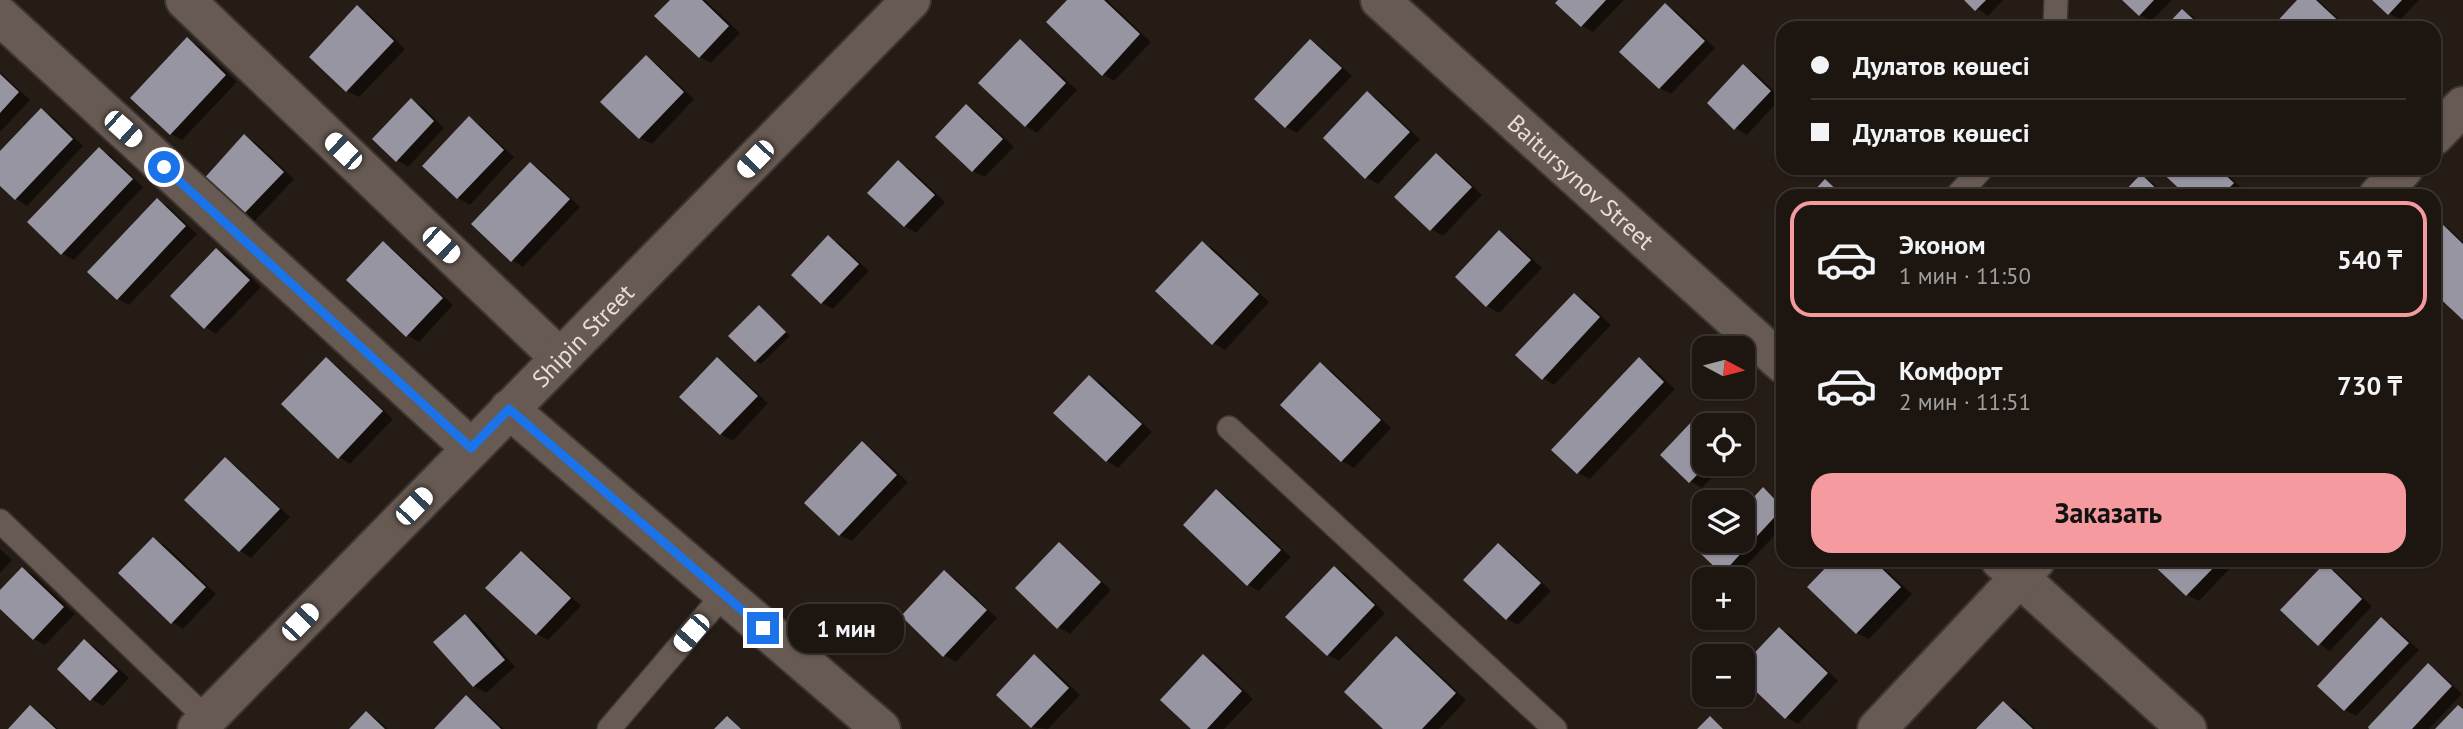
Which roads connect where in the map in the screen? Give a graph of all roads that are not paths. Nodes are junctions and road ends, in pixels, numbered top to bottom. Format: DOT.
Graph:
graph roads {
  1 [pos="185,0"];
  2 [pos="911,0"];
  3 [pos="1380,0"];
  4 [pos="2056,0"];
  5 [pos="0,16"];
  6 [pos="2055,21"];
  7 [pos="2463,106"];
  8 [pos="2441,129"];
  9 [pos="1976,175"];
  10 [pos="2398,175"];
  11 [pos="1963,189"];
  12 [pos="2384,189"];
  13 [pos="560,358"];
  14 [pos="1776,358"];
  15 [pos="509,409"];
  16 [pos="1229,428"];
  17 [pos="471,448"];
  18 [pos="0,521"];
  19 [pos="2017,567"];
  20 [pos="2019,567"];
  21 [pos="724,594"];
  22 [pos="201,724"];
  23 [pos="609,729"];
  24 [pos="881,729"];
  25 [pos="1555,729"];
  26 [pos="1877,729"];
  27 [pos="2188,729"];
  1 -- 13 [label="street"];
  2 -- 13 [label="street, Shipin Street"];
  3 -- 14 [label="street, Baitursynov Street"];
  4 -- 6 [label="lane"];
  5 -- 17 [label="street"];
  7 -- 8 [label="street"];
  9 -- 11 [label="lane"];
  10 -- 12 [label="street"];
  13 -- 15 [label="street, Shipin Street"];
  15 -- 17 [label="street, Shipin Street"];
  15 -- 21 [label="street"];
  16 -- 25 [label="lane"];
  17 -- 22 [label="street, Shipin Street"];
  18 -- 22 [label="lane"];
  19 -- 26 [label="street"];
  20 -- 27 [label="street"];
  21 -- 23 [label="lane"];
  21 -- 24 [label="street"];
}
